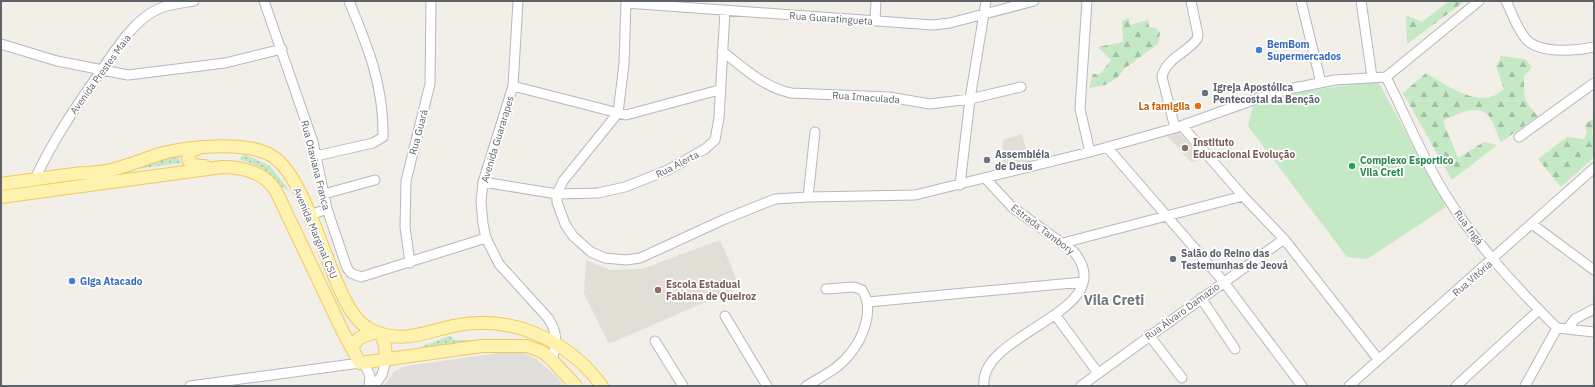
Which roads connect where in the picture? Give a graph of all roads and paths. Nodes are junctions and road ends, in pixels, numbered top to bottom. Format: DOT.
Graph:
graph roads {
  1 [pos="194,1"];
  2 [pos="264,1"];
  3 [pos="349,1"];
  4 [pos="431,1"];
  5 [pos="518,1"];
  6 [pos="876,1"];
  7 [pos="986,1"];
  8 [pos="1034,1"];
  9 [pos="1087,1"];
  10 [pos="1191,1"];
  11 [pos="1301,1"];
  12 [pos="1361,1"];
  13 [pos="1479,1"];
  14 [pos="1506,1"];
  15 [pos="626,2"];
  16 [pos="725,12"];
  17 [pos="983,15"];
  18 [pos="875,21"];
  19 [pos="1,44"];
  20 [pos="1594,47"];
  21 [pos="282,49"];
  22 [pos="722,50"];
  23 [pos="102,70"];
  24 [pos="1372,77"];
  25 [pos="1386,77"];
  26 [pos="1321,83"];
  27 [pos="1594,83"];
  28 [pos="513,86"];
  29 [pos="1021,87"];
  30 [pos="719,90"];
  31 [pos="970,99"];
  32 [pos="618,113"];
  33 [pos="1179,127"];
  34 [pos="815,132"];
  35 [pos="1519,137"];
  36 [pos="1107,147"];
  37 [pos="199,148"];
  38 [pos="1090,152"];
  39 [pos="316,156"];
  40 [pos="222,167"];
  41 [pos="1592,172"];
  42 [pos="985,178"];
  43 [pos="35,179"];
  44 [pos="375,180"];
  45 [pos="483,182"];
  46 [pos="1,184"];
  47 [pos="960,185"];
  48 [pos="324,194"];
  49 [pos="557,194"];
  50 [pos="1243,196"];
  51 [pos="1,197"];
  52 [pos="808,197"];
  53 [pos="327,208"];
  54 [pos="310,215"];
  55 [pos="1166,217"];
  56 [pos="1532,224"];
  57 [pos="486,238"];
  58 [pos="1284,239"];
  59 [pos="1063,243"];
  60 [pos="1494,259"];
  61 [pos="410,263"];
  62 [pos="1594,270"];
  63 [pos="1223,281"];
  64 [pos="1083,282"];
  65 [pos="826,289"];
  66 [pos="1202,298"];
  67 [pos="868,302"];
  68 [pos="1594,309"];
  69 [pos="1539,310"];
  70 [pos="725,316"];
  71 [pos="1056,316"];
  72 [pos="1557,328"];
  73 [pos="1568,328"];
  74 [pos="1594,332"];
  75 [pos="379,333"];
  76 [pos="1149,335"];
  77 [pos="656,341"];
  78 [pos="557,344"];
  79 [pos="352,348"];
  80 [pos="1236,349"];
  81 [pos="1378,359"];
  82 [pos="386,360"];
  83 [pos="552,360"];
  84 [pos="362,363"];
  85 [pos="1098,373"];
  86 [pos="1182,378"];
  87 [pos="190,386"];
  88 [pos="369,386"];
  89 [pos="374,386"];
  90 [pos="576,386"];
  91 [pos="602,386"];
  92 [pos="683,386"];
  93 [pos="767,386"];
  94 [pos="806,386"];
  95 [pos="984,386"];
  96 [pos="1081,386"];
  97 [pos="1302,386"];
  98 [pos="1349,386"];
  99 [pos="1456,386"];
  100 [pos="1525,386"];
  1 -- 23 [label="street, Avenida Prestes Maia"];
  2 -- 21 [label="street, Rua Otaviana Franca"];
  3 -- 39 [label="street"];
  4 -- 61 [label="street, Rua Guará"];
  5 -- 28 [label="street, Avenida Guararapes"];
  6 -- 18 [label="street"];
  7 -- 17 [label="street"];
  8 -- 17 [label="street, Rua Guaratingueta"];
  9 -- 38 [label="street"];
  10 -- 33 [label="street"];
  11 -- 26 [label="street"];
  12 -- 24 [label="street"];
  13 -- 25 [label="street"];
  14 -- 20 [label="street"];
  15 -- 16 [label="street, Rua Guaratingueta"];
  15 -- 32 [label="street"];
  16 -- 18 [label="street, Rua Guaratingueta"];
  16 -- 22 [label="street, Rua Alerta"];
  17 -- 18 [label="street, Rua Guaratingueta"];
  17 -- 31 [label="street"];
  19 -- 23 [label="street"];
  21 -- 23 [label="street"];
  21 -- 39 [label="street, Rua Otaviana Franca"];
  22 -- 30 [label="street, Rua Alerta"];
  22 -- 31 [label="street, Rua Imaculada"];
  23 -- 43 [label="street, Avenida Prestes Maia"];
  24 -- 25 [label="street"];
  24 -- 26 [label="street"];
  25 -- 60 [label="street, Rua Ingá"];
  26 -- 33 [label="street"];
  27 -- 35 [label="street"];
  28 -- 32 [label="street"];
  28 -- 45 [label="street, Avenida Guararapes"];
  29 -- 31 [label="street, Rua Imaculada"];
  30 -- 32 [label="street"];
  30 -- 49 [label="street, Rua Alerta"];
  31 -- 47 [label="street"];
  32 -- 49 [label="street"];
  33 -- 36 [label="street"];
  33 -- 50 [label="street"];
  34 -- 52 [label="street"];
  36 -- 38 [label="street"];
  36 -- 55 [label="street"];
  37 -- 40 [label="main road"];
  37 -- 43 [label="main road, Avenida Marginal CSU"];
  37 -- 54 [label="main road, Avenida Marginal CSU"];
  38 -- 42 [label="street"];
  39 -- 48 [label="street, Rua Otaviana Franca"];
  40 -- 51 [label="main road, Avenida Marginal CSU"];
  40 -- 79 [label="main road, Avenida Marginal CSU"];
  41 -- 56 [label="street, Rua Vitória"];
  42 -- 47 [label="street"];
  42 -- 59 [label="street, Estrada Tambory"];
  43 -- 46 [label="main road, Avenida Marginal CSU"];
  44 -- 48 [label="street"];
  45 -- 49 [label="street, Rua Alerta"];
  45 -- 57 [label="street, Avenida Guararapes"];
  47 -- 52 [label="street"];
  48 -- 53 [label="street, Rua Otaviana Franca"];
  49 -- 52 [label="street"];
  50 -- 55 [label="street"];
  50 -- 58 [label="street"];
  53 -- 54 [label="street"];
  53 -- 61 [label="street, Rua Otaviana Franca"];
  54 -- 75 [label="main road, Avenida Marginal CSU"];
  55 -- 59 [label="street"];
  55 -- 63 [label="street"];
  56 -- 60 [label="street, Rua Vitória"];
  56 -- 62 [label="street"];
  57 -- 61 [label="street"];
  57 -- 78 [label="street, Avenida Guararapes"];
  58 -- 63 [label="street, Rua Álvaro Damazio"];
  58 -- 81 [label="street"];
  59 -- 64 [label="street, Estrada Tambory"];
  60 -- 69 [label="street, Rua Ingá"];
  60 -- 81 [label="street, Rua Vitória"];
  63 -- 66 [label="street, Rua Álvaro Damazio"];
  63 -- 97 [label="street"];
  64 -- 67 [label="street"];
  64 -- 71 [label="street"];
  65 -- 67 [label="street"];
  66 -- 76 [label="street, Rua Álvaro Damazio"];
  66 -- 80 [label="street"];
  67 -- 94 [label="street"];
  68 -- 73 [label="street"];
  69 -- 72 [label="street, Rua Ingá"];
  69 -- 99 [label="street"];
  70 -- 93 [label="street"];
  71 -- 85 [label="street"];
  71 -- 95 [label="street"];
  72 -- 73 [label="street"];
  72 -- 100 [label="street"];
  73 -- 74 [label="street"];
  75 -- 78 [label="main road, Avenida Marginal CSU"];
  75 -- 79 [label="main road"];
  75 -- 82 [label="main road"];
  76 -- 85 [label="street, Rua Álvaro Damazio"];
  76 -- 86 [label="street"];
  77 -- 92 [label="street"];
  78 -- 83 [label="street"];
  78 -- 91 [label="main road, Avenida Marginal CSU"];
  79 -- 84 [label="main road, Avenida Marginal CSU"];
  81 -- 98 [label="street, Rua Vitória"];
  82 -- 83 [label="main road"];
  82 -- 84 [label="main road"];
  82 -- 89 [label="street"];
  83 -- 90 [label="main road"];
  84 -- 87 [label="street"];
  84 -- 88 [label="street"];
  85 -- 96 [label="street, Rua Álvaro Damazio"];
}
